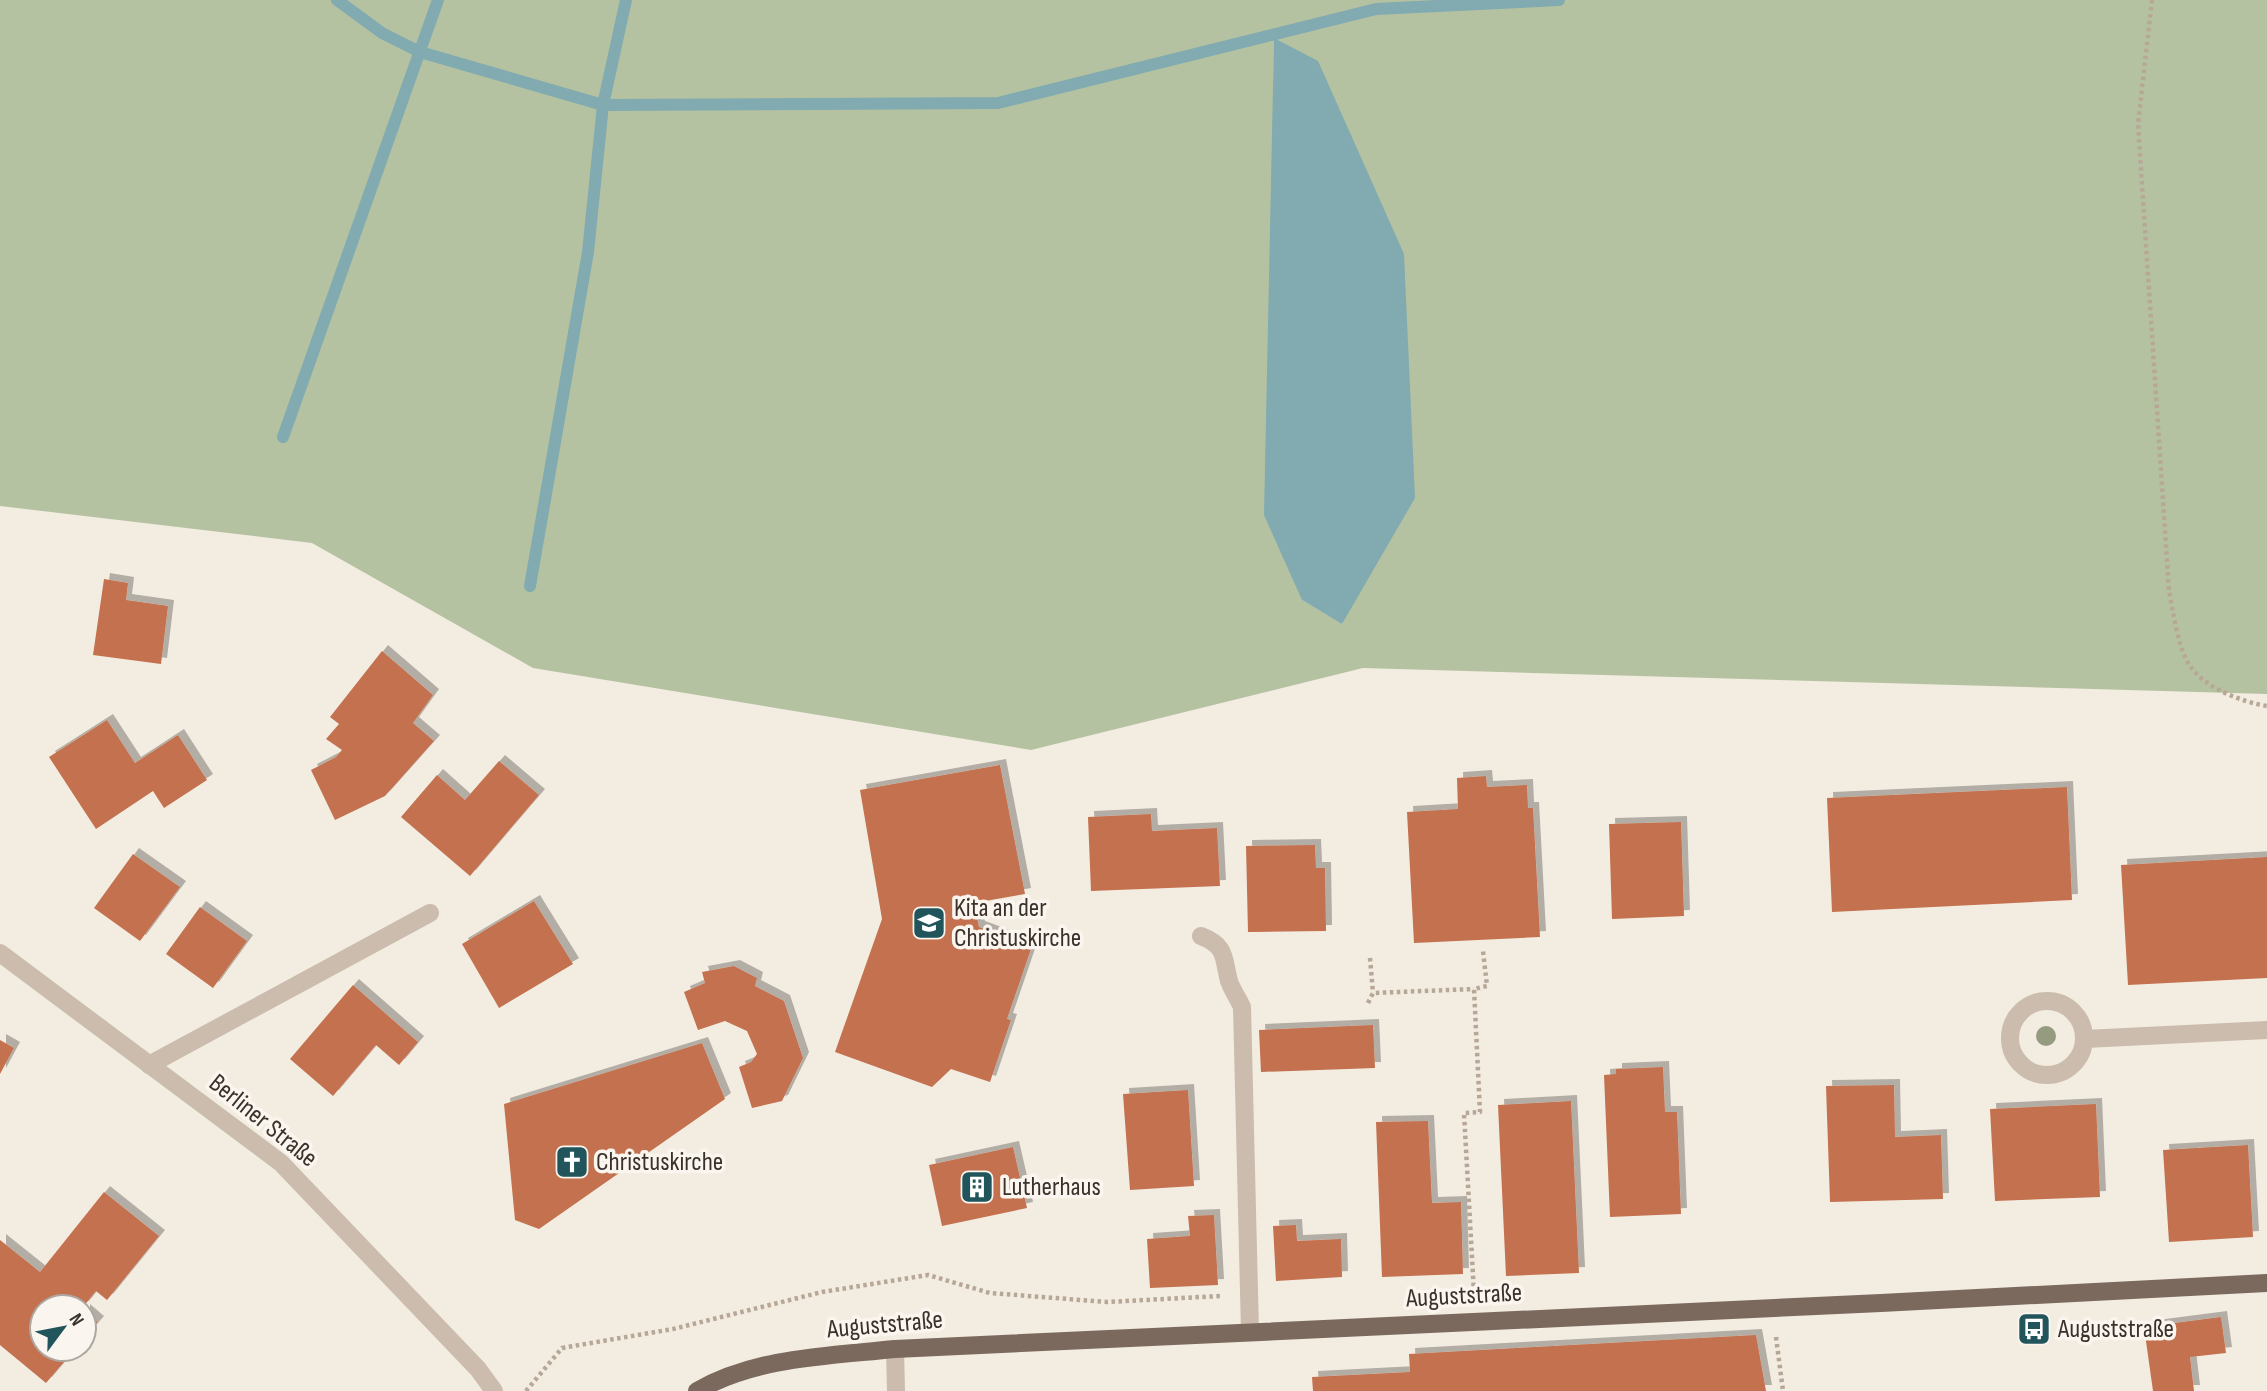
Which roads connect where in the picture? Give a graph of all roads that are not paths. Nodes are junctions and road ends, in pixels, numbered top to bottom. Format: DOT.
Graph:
graph roads {
  1 [pos="429,913"];
  2 [pos="1202,936"];
  3 [pos="0,953"];
  4 [pos="2267,1030"];
  5 [pos="2085,1039"];
  6 [pos="149,1065"];
  7 [pos="2267,1283"];
  8 [pos="1250,1332"];
  9 [pos="895,1349"];
  10 [pos="494,1391"];
  11 [pos="697,1391"];
  12 [pos="896,1391"];
  1 -- 6 [label="street"];
  2 -- 8 [label="street"];
  3 -- 6 [label="street, Berliner Straße"];
  4 -- 5 [label="street"];
  5 -- 5 [label="street"];
  6 -- 10 [label="street, Berliner Straße"];
  7 -- 8 [label="main road, Auguststraße"];
  8 -- 9 [label="main road, Auguststraße"];
  9 -- 11 [label="main road, Auguststraße"];
  9 -- 12 [label="street"];
}
